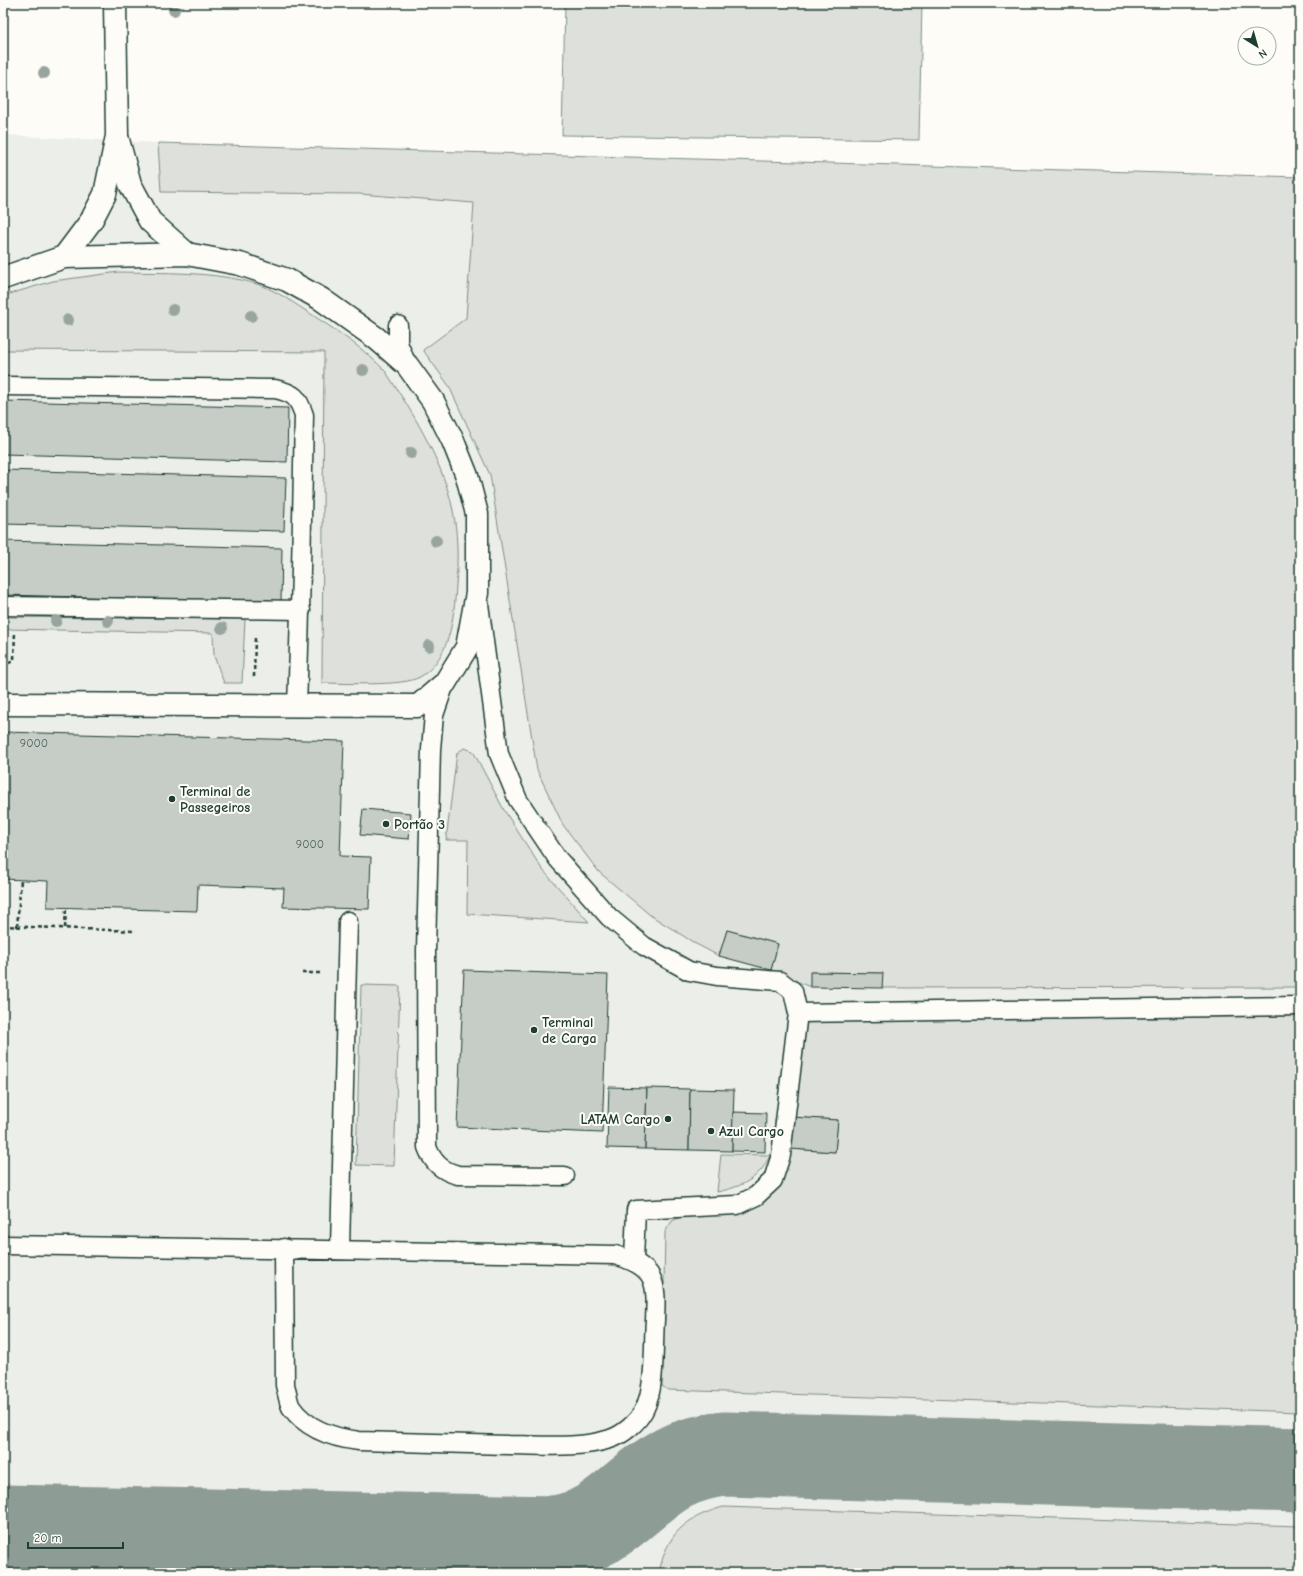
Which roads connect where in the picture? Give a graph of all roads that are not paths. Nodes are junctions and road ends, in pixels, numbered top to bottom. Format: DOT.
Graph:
graph roads {
  1 [pos="114,3"];
  2 [pos="117,136"];
  3 [pos="187,254"];
  4 [pos="64,257"];
  5 [pos="3,278"];
  6 [pos="398,325"];
  7 [pos="407,365"];
  8 [pos="3,386"];
  9 [pos="477,593"];
  10 [pos="3,606"];
  11 [pos="301,610"];
  12 [pos="445,683"];
  13 [pos="3,704"];
  14 [pos="297,705"];
  15 [pos="348,921"];
  16 [pos="1300,1006"];
  17 [pos="798,1013"];
  18 [pos="565,1176"];
  19 [pos="3,1246"];
  20 [pos="284,1248"];
  21 [pos="340,1249"];
  22 [pos="634,1260"];
  1 -- 2 [label="street"];
  2 -- 3 [label="street"];
  2 -- 4 [label="street"];
  3 -- 4 [label="street"];
  3 -- 7 [label="street"];
  4 -- 5 [label="street"];
  6 -- 7 [label="lane"];
  7 -- 9 [label="street"];
  8 -- 11 [label="lane"];
  9 -- 12 [label="street"];
  9 -- 17 [label="lane"];
  10 -- 11 [label="lane"];
  11 -- 14 [label="lane"];
  12 -- 14 [label="street"];
  12 -- 18 [label="lane"];
  13 -- 14 [label="street"];
  15 -- 21 [label="lane"];
  16 -- 17 [label="lane"];
  17 -- 22 [label="lane"];
  19 -- 20 [label="lane"];
  20 -- 21 [label="lane"];
  20 -- 22 [label="lane"];
  21 -- 22 [label="lane"];
}
